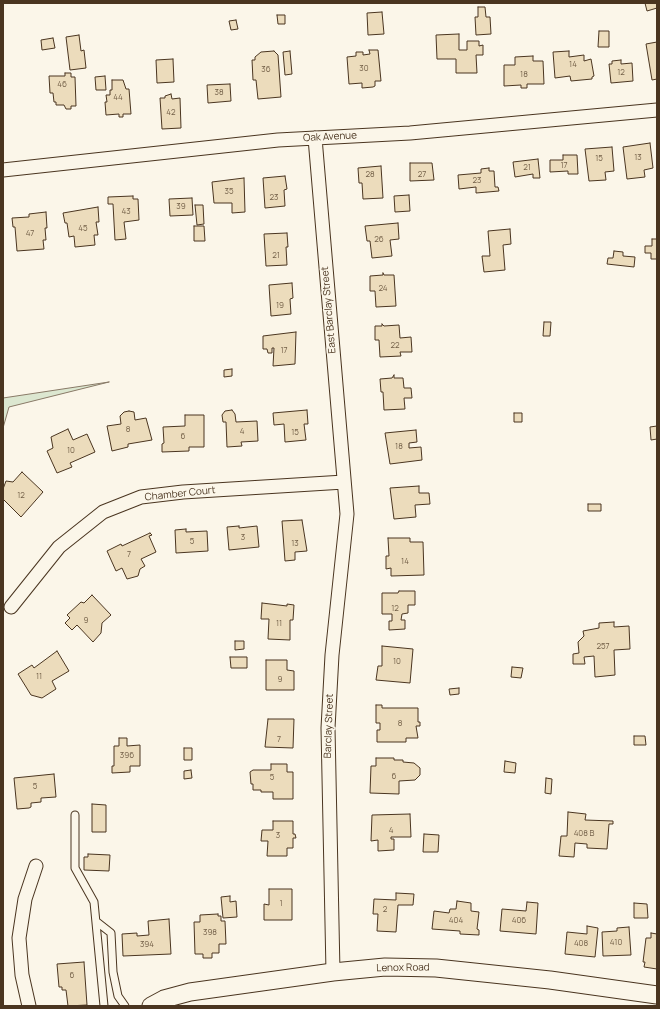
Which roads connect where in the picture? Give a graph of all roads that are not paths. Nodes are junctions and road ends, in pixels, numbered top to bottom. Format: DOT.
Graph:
graph roads {
  1 [pos="657,110"];
  2 [pos="315,138"];
  3 [pos="3,170"];
  4 [pos="344,482"];
  5 [pos="11,607"];
  6 [pos="75,815"];
  7 [pos="36,866"];
  8 [pos="97,922"];
  9 [pos="113,972"];
  10 [pos="334,972"];
  11 [pos="101,981"];
  12 [pos="657,995"];
  13 [pos="29,1006"];
  14 [pos="104,1006"];
  15 [pos="125,1006"];
  16 [pos="150,1006"];
  1 -- 2 [label="street, Oak Avenue"];
  2 -- 3 [label="street, Oak Avenue"];
  2 -- 4 [label="street, East Barclay Street"];
  4 -- 5 [label="street, Chamber Court"];
  4 -- 10 [label="street, Barclay Street"];
  6 -- 8 [label="lane"];
  7 -- 13 [label="street"];
  8 -- 9 [label="lane"];
  8 -- 11 [label="lane"];
  9 -- 11 [label="lane"];
  9 -- 15 [label="lane"];
  10 -- 12 [label="street, Lenox Road"];
  10 -- 16 [label="street, Lenox Road"];
  11 -- 14 [label="lane"];
}
